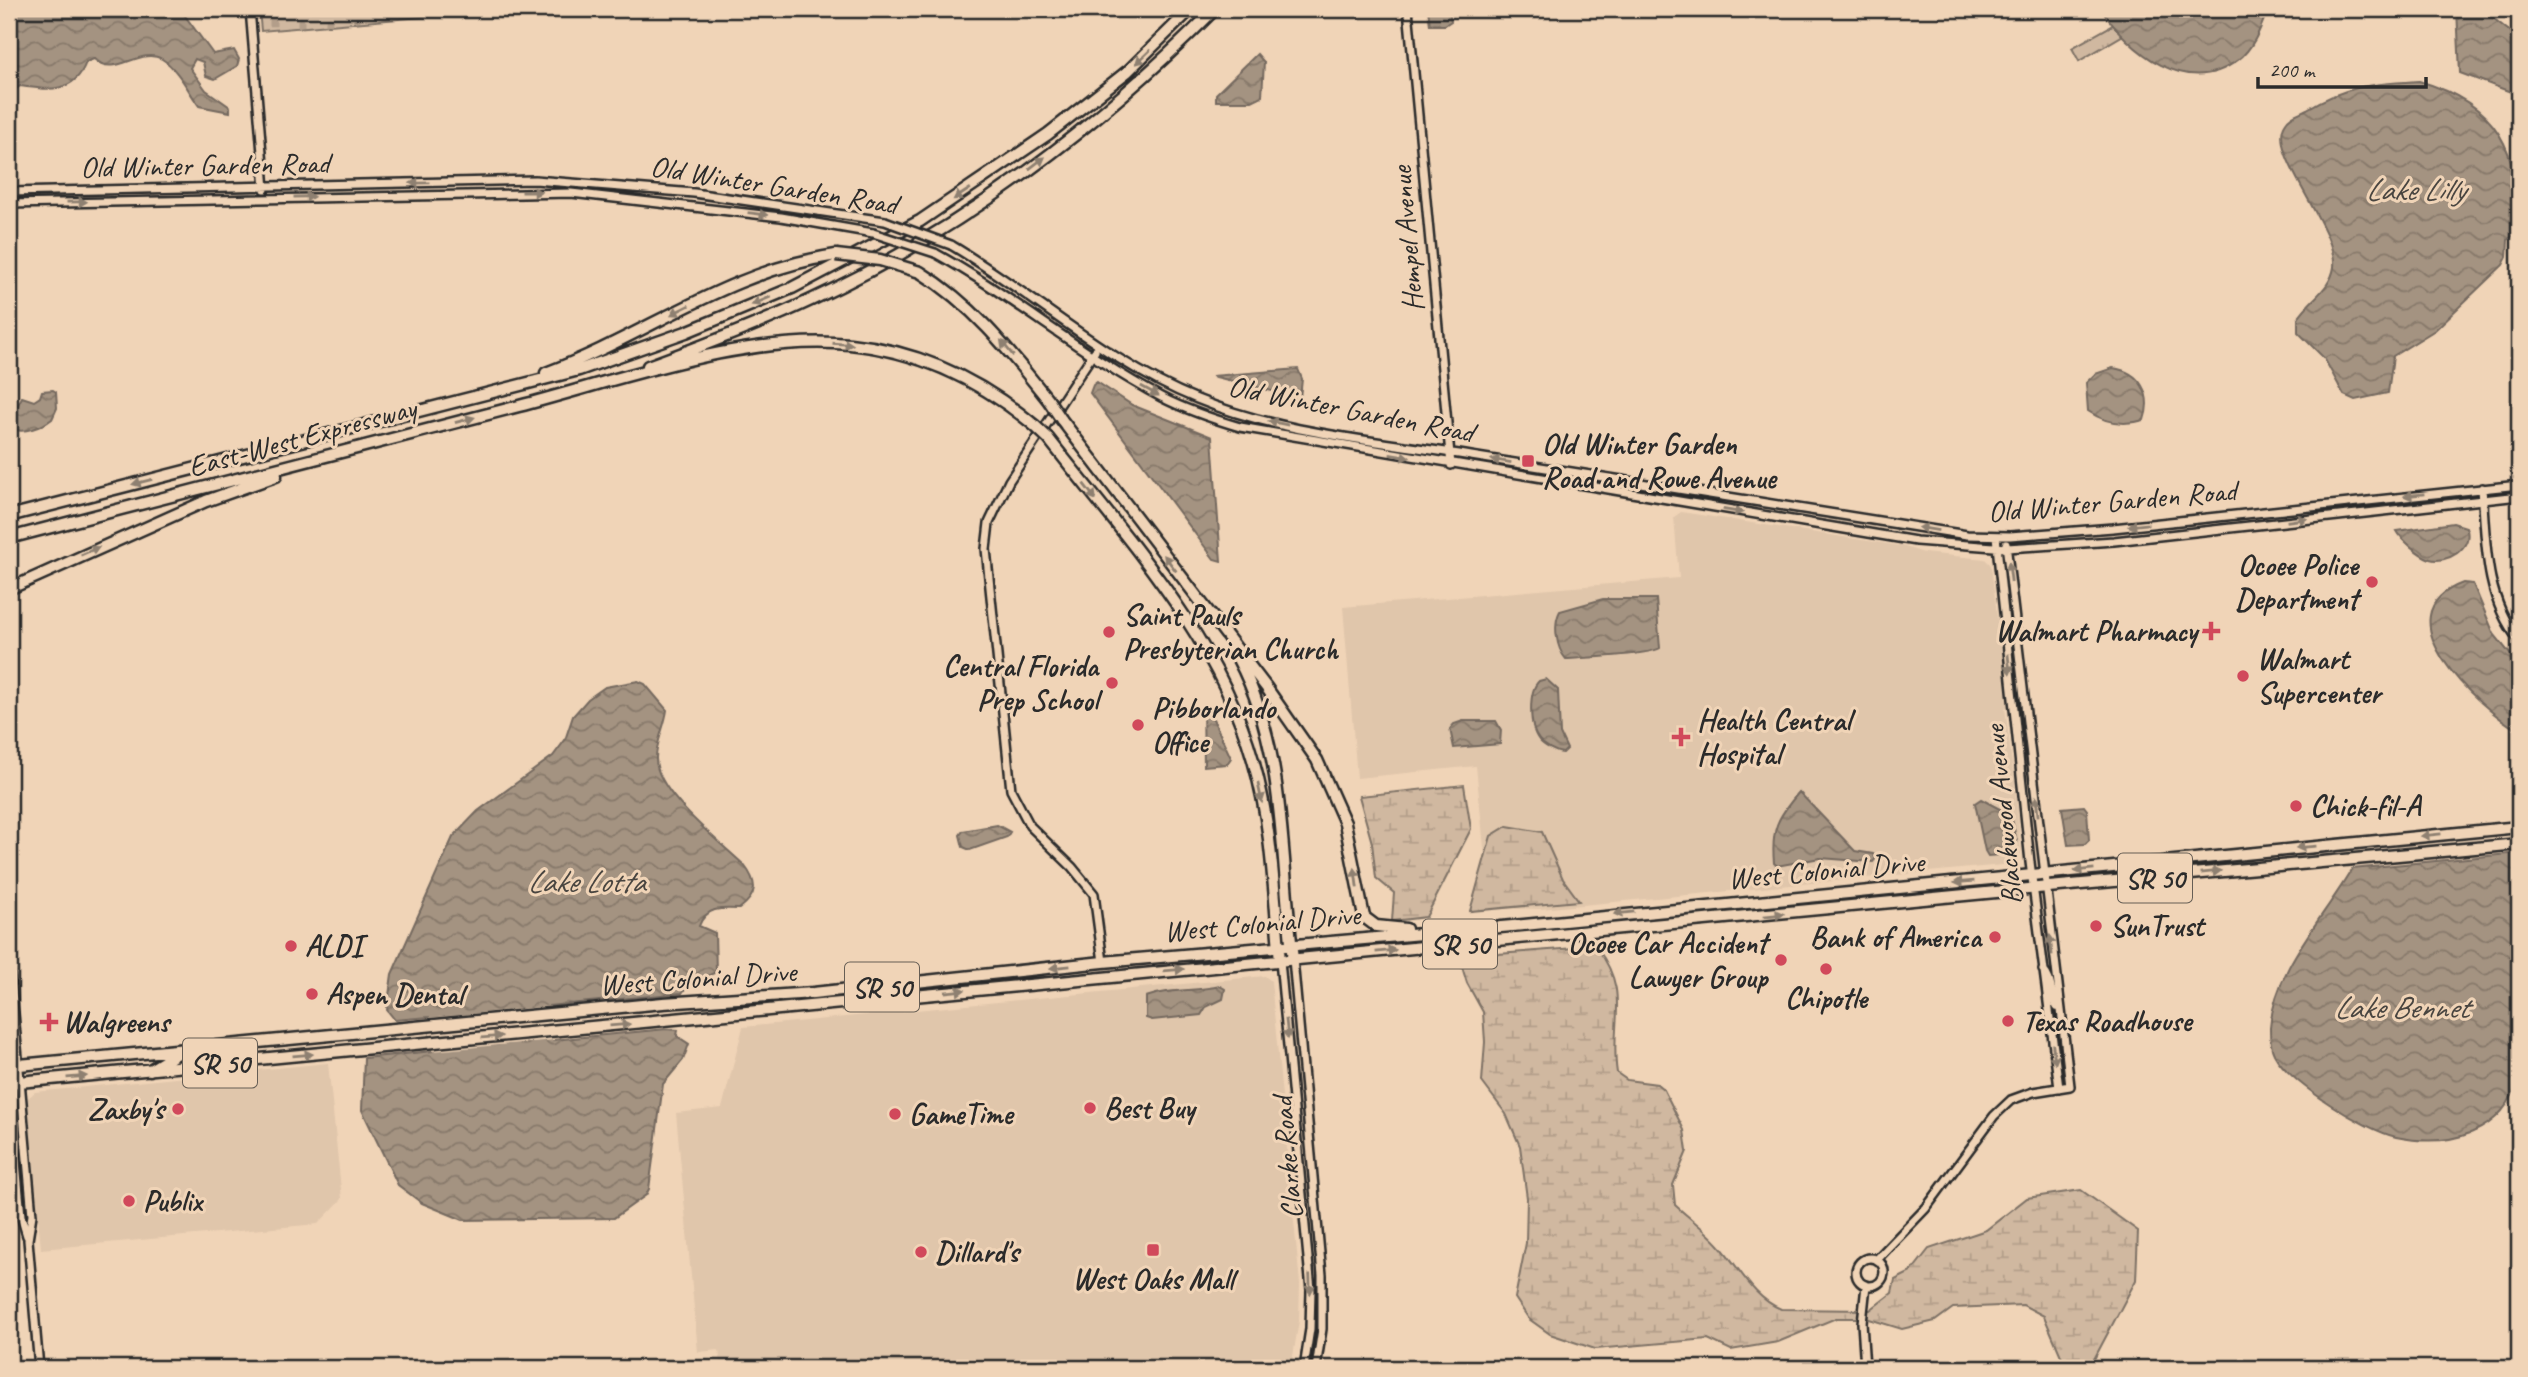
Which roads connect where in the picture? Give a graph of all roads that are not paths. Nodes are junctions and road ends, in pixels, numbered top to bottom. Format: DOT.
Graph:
graph roads {
  1 [pos="250,9"];
  2 [pos="1191,9"];
  3 [pos="1215,9"];
  4 [pos="1408,9"];
  5 [pos="265,186"];
  6 [pos="9,192"];
  7 [pos="266,198"];
  8 [pos="9,204"];
  9 [pos="1099,345"];
  10 [pos="1093,354"];
  11 [pos="608,381"];
  12 [pos="493,391"];
  13 [pos="1450,453"];
  14 [pos="304,462"];
  15 [pos="1451,465"];
  16 [pos="2519,485"];
  17 [pos="2482,488"];
  18 [pos="2519,496"];
  19 [pos="2483,499"];
  20 [pos="2227,515"];
  21 [pos="9,516"];
  22 [pos="2229,530"];
  23 [pos="2000,536"];
  24 [pos="9,538"];
  25 [pos="1997,548"];
  26 [pos="2007,548"];
  27 [pos="9,589"];
  28 [pos="1226,637"];
  29 [pos="2519,639"];
  30 [pos="2519,827"];
  31 [pos="2341,844"];
  32 [pos="2519,844"];
  33 [pos="2321,863"];
  34 [pos="2045,874"];
  35 [pos="2032,876"];
  36 [pos="2046,888"];
  37 [pos="2033,889"];
  38 [pos="1438,931"];
  39 [pos="1292,944"];
  40 [pos="1279,946"];
  41 [pos="9,957"];
  42 [pos="1293,959"];
  43 [pos="1128,960"];
  44 [pos="1280,961"];
  45 [pos="1103,962"];
  46 [pos="2043,970"];
  47 [pos="1106,976"];
  48 [pos="1083,978"];
  49 [pos="2059,1012"];
  50 [pos="359,1033"];
  51 [pos="189,1049"];
  52 [pos="361,1050"];
  53 [pos="14,1066"];
  54 [pos="150,1070"];
  55 [pos="12,1083"];
  56 [pos="2059,1088"];
  57 [pos="1877,1259"];
  58 [pos="1866,1285"];
  59 [pos="39,1368"];
  60 [pos="1304,1368"];
  61 [pos="1317,1368"];
  62 [pos="1865,1368"];
  1 -- 5 [label="main road"];
  2 -- 12 [label="highway, one-way"];
  11 -- 3 [label="highway, one-way"];
  4 -- 13 [label="main road, Hempel Avenue"];
  5 -- 6 [label="main road, Old Winter Garden Road"];
  5 -- 7 [label="main road"];
  9 -- 5 [label="main road, Old Winter Garden Road, one-way, bridge"];
  8 -- 7 [label="main road, Old Winter Garden Road, one-way"];
  7 -- 10 [label="main road, Old Winter Garden Road, one-way, bridge"];
  9 -- 10 [label="main road"];
  13 -- 9 [label="main road, Old Winter Garden Road, one-way"];
  10 -- 15 [label="main road, Old Winter Garden Road, one-way"];
  10 -- 45 [label="main road"];
  14 -- 11 [label="highway, East-West Expressway, one-way"];
  11 -- 40 [label="highway, Clarke Road, one-way, bridge"];
  12 -- 21 [label="highway, East-West Expressway, one-way"];
  28 -- 12 [label="highway, one-way, bridge"];
  13 -- 15 [label="main road, Hempel Avenue"];
  23 -- 13 [label="main road, Old Winter Garden Road, one-way"];
  14 -- 24 [label="highway, East-West Expressway"];
  27 -- 14 [label="highway, one-way"];
  15 -- 25 [label="main road, Old Winter Garden Road, one-way"];
  16 -- 17 [label="main road, Old Winter Garden Road"];
  17 -- 19 [label="main road"];
  17 -- 20 [label="main road, Old Winter Garden Road, one-way"];
  18 -- 19 [label="main road, Old Winter Garden Road"];
  22 -- 19 [label="main road, Old Winter Garden Road, one-way"];
  19 -- 29 [label="main road"];
  20 -- 22 [label="main road"];
  20 -- 23 [label="main road, Old Winter Garden Road, one-way"];
  22 -- 26 [label="main road, Old Winter Garden Road"];
  23 -- 25 [label="main road, Blackwood Avenue"];
  23 -- 26 [label="main road, Blackwood Avenue"];
  25 -- 26 [label="main road, Old Winter Garden Road"];
  25 -- 35 [label="main road, Blackwood Avenue, one-way"];
  34 -- 26 [label="main road, Blackwood Avenue, one-way"];
  38 -- 28 [label="highway, one-way"];
  28 -- 39 [label="highway, Clarke Road"];
  30 -- 31 [label="highway, West Colonial Drive / SR 50, one-way"];
  31 -- 33 [label="highway"];
  31 -- 34 [label="highway, West Colonial Drive / SR 50, one-way"];
  32 -- 33 [label="highway, West Colonial Drive / SR 50"];
  36 -- 33 [label="highway, West Colonial Drive / SR 50, one-way"];
  34 -- 35 [label="highway, West Colonial Drive / SR 50"];
  34 -- 36 [label="main road, Blackwood Avenue"];
  35 -- 37 [label="main road, Blackwood Avenue"];
  35 -- 38 [label="highway, West Colonial Drive / SR 50, one-way"];
  36 -- 37 [label="highway, West Colonial Drive / SR 50"];
  49 -- 36 [label="main road, Blackwood Avenue, one-way"];
  42 -- 37 [label="highway, West Colonial Drive / SR 50, one-way"];
  37 -- 46 [label="main road, Blackwood Avenue"];
  38 -- 39 [label="highway, West Colonial Drive / SR 50"];
  39 -- 40 [label="highway, West Colonial Drive / SR 50"];
  39 -- 42 [label="highway, Clarke Road"];
  40 -- 43 [label="highway, West Colonial Drive / SR 50"];
  40 -- 44 [label="highway, Clarke Road"];
  41 -- 53 [label="main road"];
  42 -- 44 [label="highway, West Colonial Drive / SR 50"];
  42 -- 61 [label="main road, Clarke Road"];
  43 -- 45 [label="highway, West Colonial Drive / SR 50"];
  43 -- 47 [label="highway"];
  47 -- 44 [label="highway, West Colonial Drive / SR 50, one-way"];
  44 -- 60 [label="main road, Clarke Road, one-way"];
  45 -- 48 [label="highway"];
  45 -- 50 [label="highway, West Colonial Drive / SR 50, one-way"];
  46 -- 49 [label="main road"];
  46 -- 56 [label="main road, Blackwood Avenue, one-way"];
  47 -- 48 [label="highway, West Colonial Drive / SR 50"];
  52 -- 48 [label="highway, West Colonial Drive / SR 50, one-way"];
  49 -- 56 [label="main road, Blackwood Avenue"];
  50 -- 51 [label="highway, West Colonial Drive / SR 50"];
  50 -- 52 [label="highway"];
  51 -- 53 [label="highway, West Colonial Drive / SR 50"];
  51 -- 54 [label="highway"];
  54 -- 52 [label="highway, West Colonial Drive / SR 50, one-way"];
  53 -- 55 [label="main road"];
  55 -- 54 [label="highway, West Colonial Drive / SR 50, one-way"];
  55 -- 59 [label="main road"];
  56 -- 57 [label="main road"];
  57 -- 58 [label="main road"];
  57 -- 58 [label="main road"];
  58 -- 62 [label="main road"];
}
